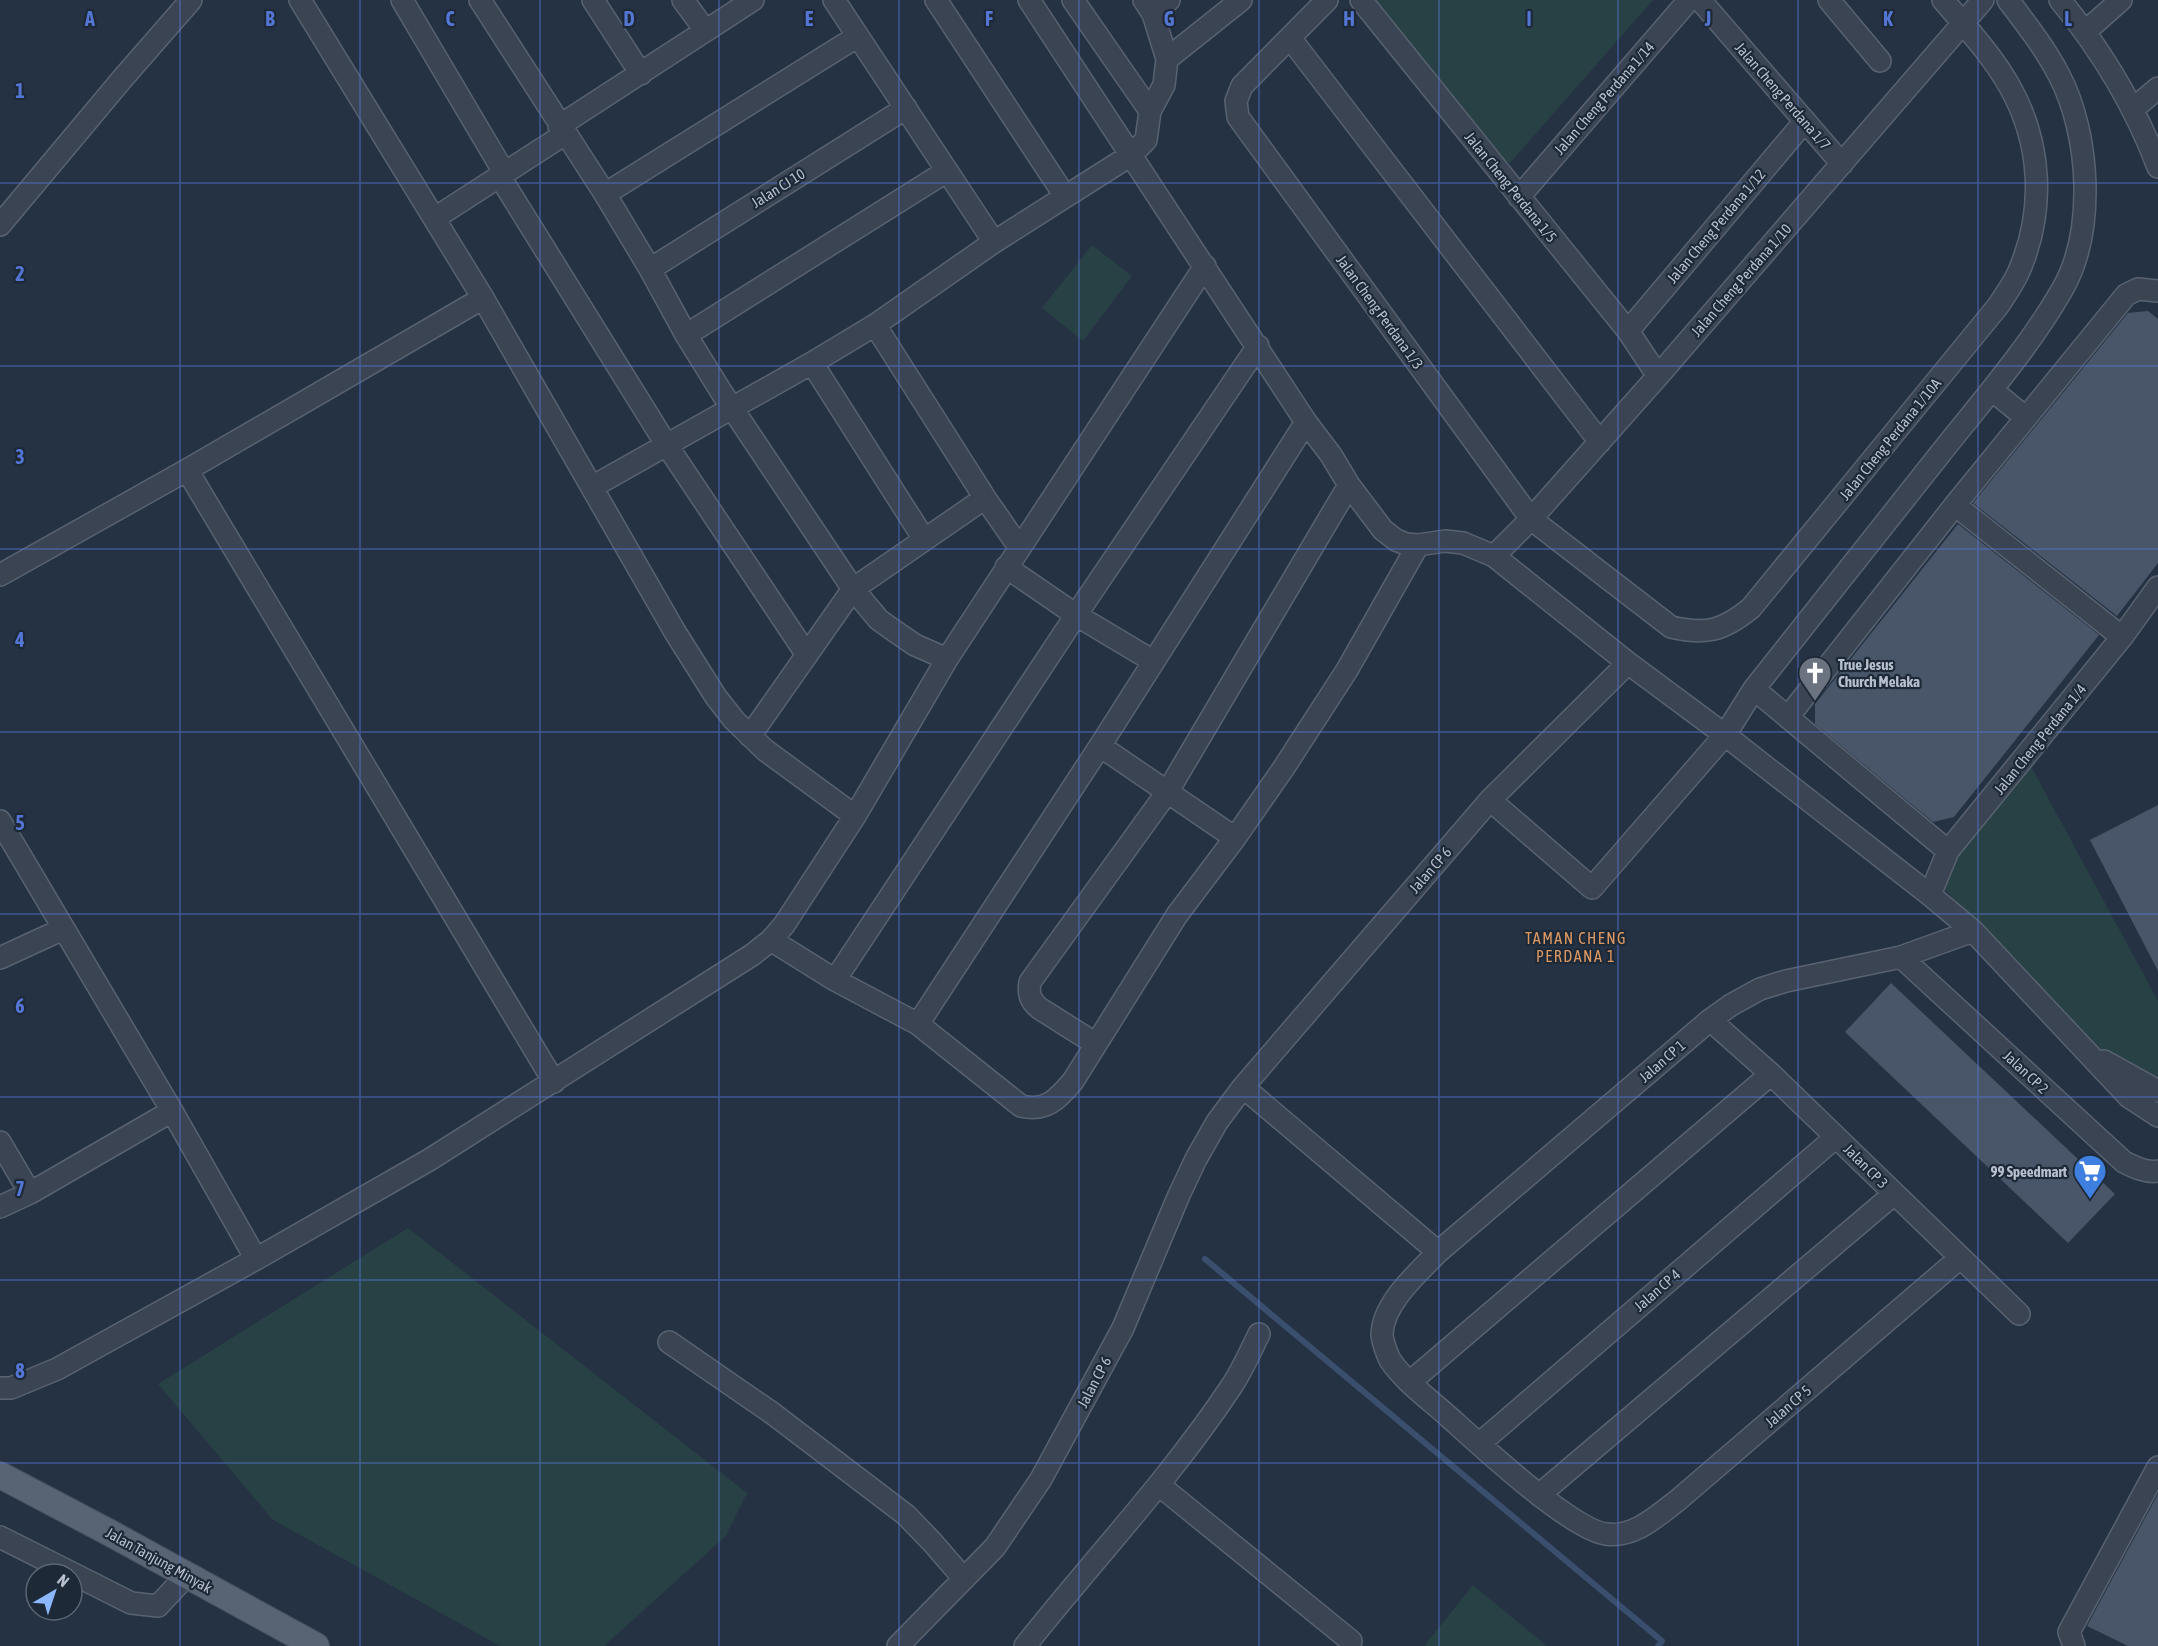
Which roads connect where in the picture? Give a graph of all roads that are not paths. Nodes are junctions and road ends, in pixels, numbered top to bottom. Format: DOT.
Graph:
graph roads {
  1 [pos="190,0"];
  2 [pos="300,0"];
  3 [pos="402,0"];
  4 [pos="480,0"];
  5 [pos="593,0"];
  6 [pos="683,0"];
  7 [pos="753,0"];
  8 [pos="834,0"];
  9 [pos="936,0"];
  10 [pos="1029,0"];
  11 [pos="1073,0"];
  12 [pos="1169,0"];
  13 [pos="1241,0"];
  14 [pos="1327,0"];
  15 [pos="1360,0"];
  16 [pos="1689,0"];
  17 [pos="1700,0"];
  18 [pos="1829,0"];
  19 [pos="1943,0"];
  20 [pos="1983,0"];
  21 [pos="2008,0"];
  22 [pos="2060,0"];
  23 [pos="2121,0"];
  24 [pos="1148,7"];
  25 [pos="1962,23"];
  26 [pos="705,30"];
  27 [pos="2086,31"];
  28 [pos="858,36"];
  29 [pos="1290,38"];
  30 [pos="1167,59"];
  31 [pos="1881,61"];
  32 [pos="641,74"];
  33 [pos="2158,88"];
  34 [pos="906,108"];
  35 [pos="2133,109"];
  36 [pos="1150,111"];
  37 [pos="1805,121"];
  38 [pos="562,130"];
  39 [pos="1131,155"];
  40 [pos="1842,164"];
  41 [pos="2158,167"];
  42 [pos="947,171"];
  43 [pos="503,175"];
  44 [pos="604,194"];
  45 [pos="1065,196"];
  46 [pos="1519,196"];
  47 [pos="435,218"];
  48 [pos="0,225"];
  49 [pos="994,242"];
  50 [pos="1205,266"];
  51 [pos="650,269"];
  52 [pos="2158,291"];
  53 [pos="483,298"];
  54 [pos="875,325"];
  55 [pos="1628,331"];
  56 [pos="686,335"];
  57 [pos="1258,346"];
  58 [pos="812,363"];
  59 [pos="1659,376"];
  60 [pos="1992,390"];
  61 [pos="731,408"];
  62 [pos="2025,418"];
  63 [pos="1306,422"];
  64 [pos="1600,442"];
  65 [pos="666,444"];
  66 [pos="187,470"];
  67 [pos="1349,485"];
  68 [pos="592,487"];
  69 [pos="985,498"];
  70 [pos="1955,505"];
  71 [pos="1531,519"];
  72 [pos="924,539"];
  73 [pos="1418,545"];
  74 [pos="1019,548"];
  75 [pos="1494,556"];
  76 [pos="1006,567"];
  77 [pos="0,575"];
  78 [pos="2158,587"];
  79 [pos="853,589"];
  80 [pos="1076,615"];
  81 [pos="2122,637"];
  82 [pos="807,655"];
  83 [pos="947,658"];
  84 [pos="1153,661"];
  85 [pos="1628,663"];
  86 [pos="1754,689"];
  87 [pos="1788,717"];
  88 [pos="1725,735"];
  89 [pos="750,736"];
  90 [pos="1100,746"];
  91 [pos="1168,791"];
  92 [pos="1490,800"];
  93 [pos="855,816"];
  94 [pos="0,821"];
  95 [pos="1235,838"];
  96 [pos="1948,851"];
  97 [pos="1930,895"];
  98 [pos="63,929"];
  99 [pos="1973,931"];
  100 [pos="771,940"];
  101 [pos="1901,957"];
  102 [pos="0,958"];
  103 [pos="835,980"];
  104 [pos="1710,1020"];
  105 [pos="918,1024"];
  106 [pos="1096,1044"];
  107 [pos="2088,1052"];
  108 [pos="1771,1074"];
  109 [pos="554,1082"];
  110 [pos="1243,1087"];
  111 [pos="2158,1091"];
  112 [pos="172,1111"];
  113 [pos="2158,1116"];
  114 [pos="1836,1137"];
  115 [pos="0,1142"];
  116 [pos="2158,1171"];
  117 [pos="30,1192"];
  118 [pos="1894,1194"];
  119 [pos="0,1207"];
  120 [pos="1438,1252"];
  121 [pos="1960,1258"];
  122 [pos="256,1259"];
  123 [pos="2019,1314"];
  124 [pos="1259,1335"];
  125 [pos="669,1342"];
  126 [pos="1410,1382"];
  127 [pos="0,1388"];
  128 [pos="1479,1444"];
  129 [pos="2158,1467"];
  130 [pos="0,1476"];
  131 [pos="1159,1485"];
  132 [pos="1539,1495"];
  133 [pos="1605,1534"];
  134 [pos="0,1537"];
  135 [pos="187,1575"];
  136 [pos="964,1579"];
  137 [pos="1351,1641"];
  138 [pos="316,1646"];
  139 [pos="898,1646"];
  140 [pos="1024,1646"];
  141 [pos="2074,1646"];
  1 -- 48 [label="street"];
  2 -- 47 [label="street"];
  3 -- 43 [label="street"];
  4 -- 38 [label="street"];
  5 -- 32 [label="street"];
  6 -- 26 [label="street"];
  7 -- 26 [label="street"];
  8 -- 28 [label="street"];
  9 -- 45 [label="street"];
  10 -- 39 [label="street"];
  11 -- 36 [label="street"];
  12 -- 24 [label="street"];
  13 -- 30 [label="street"];
  14 -- 29 [label="street"];
  15 -- 46 [label="street, Jalan Cheng Perdana 1/5"];
  16 -- 46 [label="street, Jalan Cheng Perdana 1/14"];
  17 -- 37 [label="street, Jalan Cheng Perdana 1/7"];
  18 -- 31 [label="street"];
  19 -- 25 [label="street, Jalan Cheng Perdana 1/10A"];
  20 -- 25 [label="street, Jalan Cheng Perdana 1/10"];
  21 -- 60 [label="street"];
  22 -- 27 [label="street"];
  23 -- 27 [label="street"];
  24 -- 30 [label="street"];
  25 -- 40 [label="street, Jalan Cheng Perdana 1/10"];
  25 -- 71 [label="street, Jalan Cheng Perdana 1/10A"];
  26 -- 32 [label="street"];
  27 -- 35 [label="street"];
  28 -- 34 [label="street"];
  28 -- 44 [label="street"];
  29 -- 64 [label="street"];
  29 -- 71 [label="street, Jalan Cheng Perdana 1/3"];
  30 -- 36 [label="street"];
  32 -- 38 [label="street"];
  33 -- 35 [label="street"];
  34 -- 42 [label="street"];
  34 -- 51 [label="street, Jalan CJ 10"];
  35 -- 41 [label="street"];
  36 -- 39 [label="street"];
  37 -- 40 [label="street, Jalan Cheng Perdana 1/7"];
  37 -- 55 [label="street, Jalan Cheng Perdana 1/12"];
  38 -- 43 [label="street"];
  38 -- 44 [label="street"];
  39 -- 45 [label="street"];
  39 -- 50 [label="street"];
  40 -- 59 [label="street, Jalan Cheng Perdana 1/10"];
  42 -- 49 [label="street"];
  42 -- 56 [label="street"];
  43 -- 47 [label="street"];
  43 -- 65 [label="street"];
  44 -- 51 [label="street"];
  45 -- 49 [label="street"];
  46 -- 55 [label="street, Jalan Cheng Perdana 1/5"];
  47 -- 53 [label="street"];
  49 -- 54 [label="street"];
  50 -- 57 [label="street"];
  50 -- 74 [label="street"];
  51 -- 56 [label="street"];
  52 -- 62 [label="street"];
  53 -- 66 [label="street"];
  53 -- 68 [label="street"];
  54 -- 58 [label="street"];
  54 -- 69 [label="street"];
  55 -- 59 [label="street, Jalan Cheng Perdana 1/5"];
  56 -- 61 [label="street"];
  57 -- 63 [label="street"];
  57 -- 80 [label="street"];
  58 -- 61 [label="street"];
  58 -- 72 [label="street"];
  59 -- 64 [label="street, Jalan Cheng Perdana 1/10"];
  60 -- 62 [label="street"];
  60 -- 86 [label="street"];
  61 -- 65 [label="street"];
  61 -- 79 [label="street"];
  62 -- 70 [label="street"];
  63 -- 67 [label="street"];
  63 -- 84 [label="street"];
  64 -- 71 [label="street, Jalan Cheng Perdana 1/10"];
  65 -- 68 [label="street"];
  65 -- 82 [label="street"];
  66 -- 77 [label="street"];
  66 -- 109 [label="street"];
  67 -- 73 [label="street"];
  67 -- 91 [label="street"];
  68 -- 89 [label="street"];
  69 -- 72 [label="street"];
  69 -- 74 [label="street"];
  70 -- 81 [label="street"];
  70 -- 87 [label="street"];
  71 -- 75 [label="street, Jalan Cheng Perdana 1/10"];
  72 -- 79 [label="street"];
  73 -- 75 [label="street"];
  73 -- 95 [label="street"];
  74 -- 76 [label="street"];
  75 -- 85 [label="street"];
  76 -- 80 [label="street"];
  76 -- 83 [label="street"];
  78 -- 81 [label="street, Jalan Cheng Perdana 1/4"];
  79 -- 82 [label="street"];
  79 -- 83 [label="street"];
  80 -- 84 [label="street"];
  80 -- 103 [label="street"];
  81 -- 96 [label="street, Jalan Cheng Perdana 1/4"];
  82 -- 89 [label="street"];
  83 -- 93 [label="street"];
  84 -- 90 [label="street"];
  85 -- 88 [label="street"];
  85 -- 92 [label="street, Jalan CP 6"];
  86 -- 87 [label="street"];
  86 -- 88 [label="street"];
  87 -- 96 [label="street"];
  88 -- 92 [label="street"];
  88 -- 97 [label="street"];
  89 -- 93 [label="street"];
  90 -- 91 [label="street"];
  90 -- 105 [label="street"];
  91 -- 95 [label="street"];
  91 -- 106 [label="street"];
  92 -- 110 [label="street, Jalan CP 6"];
  93 -- 100 [label="street"];
  94 -- 98 [label="street"];
  95 -- 106 [label="street"];
  96 -- 97 [label="street, Jalan Cheng Perdana 1/4"];
  97 -- 99 [label="street"];
  98 -- 102 [label="street"];
  98 -- 112 [label="street"];
  99 -- 101 [label="street, Jalan CP 1"];
  99 -- 107 [label="street"];
  100 -- 103 [label="street"];
  100 -- 109 [label="street"];
  101 -- 104 [label="street, Jalan CP 1"];
  101 -- 116 [label="street, Jalan CP 2"];
  103 -- 105 [label="street"];
  104 -- 108 [label="street, Jalan CP 3"];
  104 -- 120 [label="street, Jalan CP 1"];
  105 -- 106 [label="street"];
  107 -- 111 [label="street"];
  107 -- 113 [label="street"];
  108 -- 114 [label="street, Jalan CP 3"];
  108 -- 126 [label="street"];
  109 -- 122 [label="street"];
  110 -- 120 [label="street"];
  110 -- 136 [label="street, Jalan CP 6"];
  112 -- 117 [label="street"];
  112 -- 122 [label="street"];
  114 -- 118 [label="street, Jalan CP 3"];
  114 -- 128 [label="street, Jalan CP 4"];
  115 -- 117 [label="street"];
  117 -- 119 [label="street"];
  118 -- 121 [label="street, Jalan CP 3"];
  118 -- 132 [label="street"];
  120 -- 126 [label="street, Jalan CP 1"];
  121 -- 123 [label="street, Jalan CP 3"];
  121 -- 133 [label="street, Jalan CP 5"];
  122 -- 127 [label="street"];
  124 -- 131 [label="street"];
  125 -- 136 [label="street"];
  126 -- 128 [label="street, Jalan CP 1"];
  128 -- 132 [label="street, Jalan CP 1"];
  129 -- 141 [label="street"];
  130 -- 135 [label="main road, Jalan Tanjung Minyak"];
  131 -- 137 [label="street"];
  131 -- 140 [label="street"];
  132 -- 133 [label="street, Jalan CP 1"];
  134 -- 135 [label="street"];
  135 -- 138 [label="main road, Jalan Tanjung Minyak"];
  136 -- 139 [label="street, Jalan CP 6"];
}
